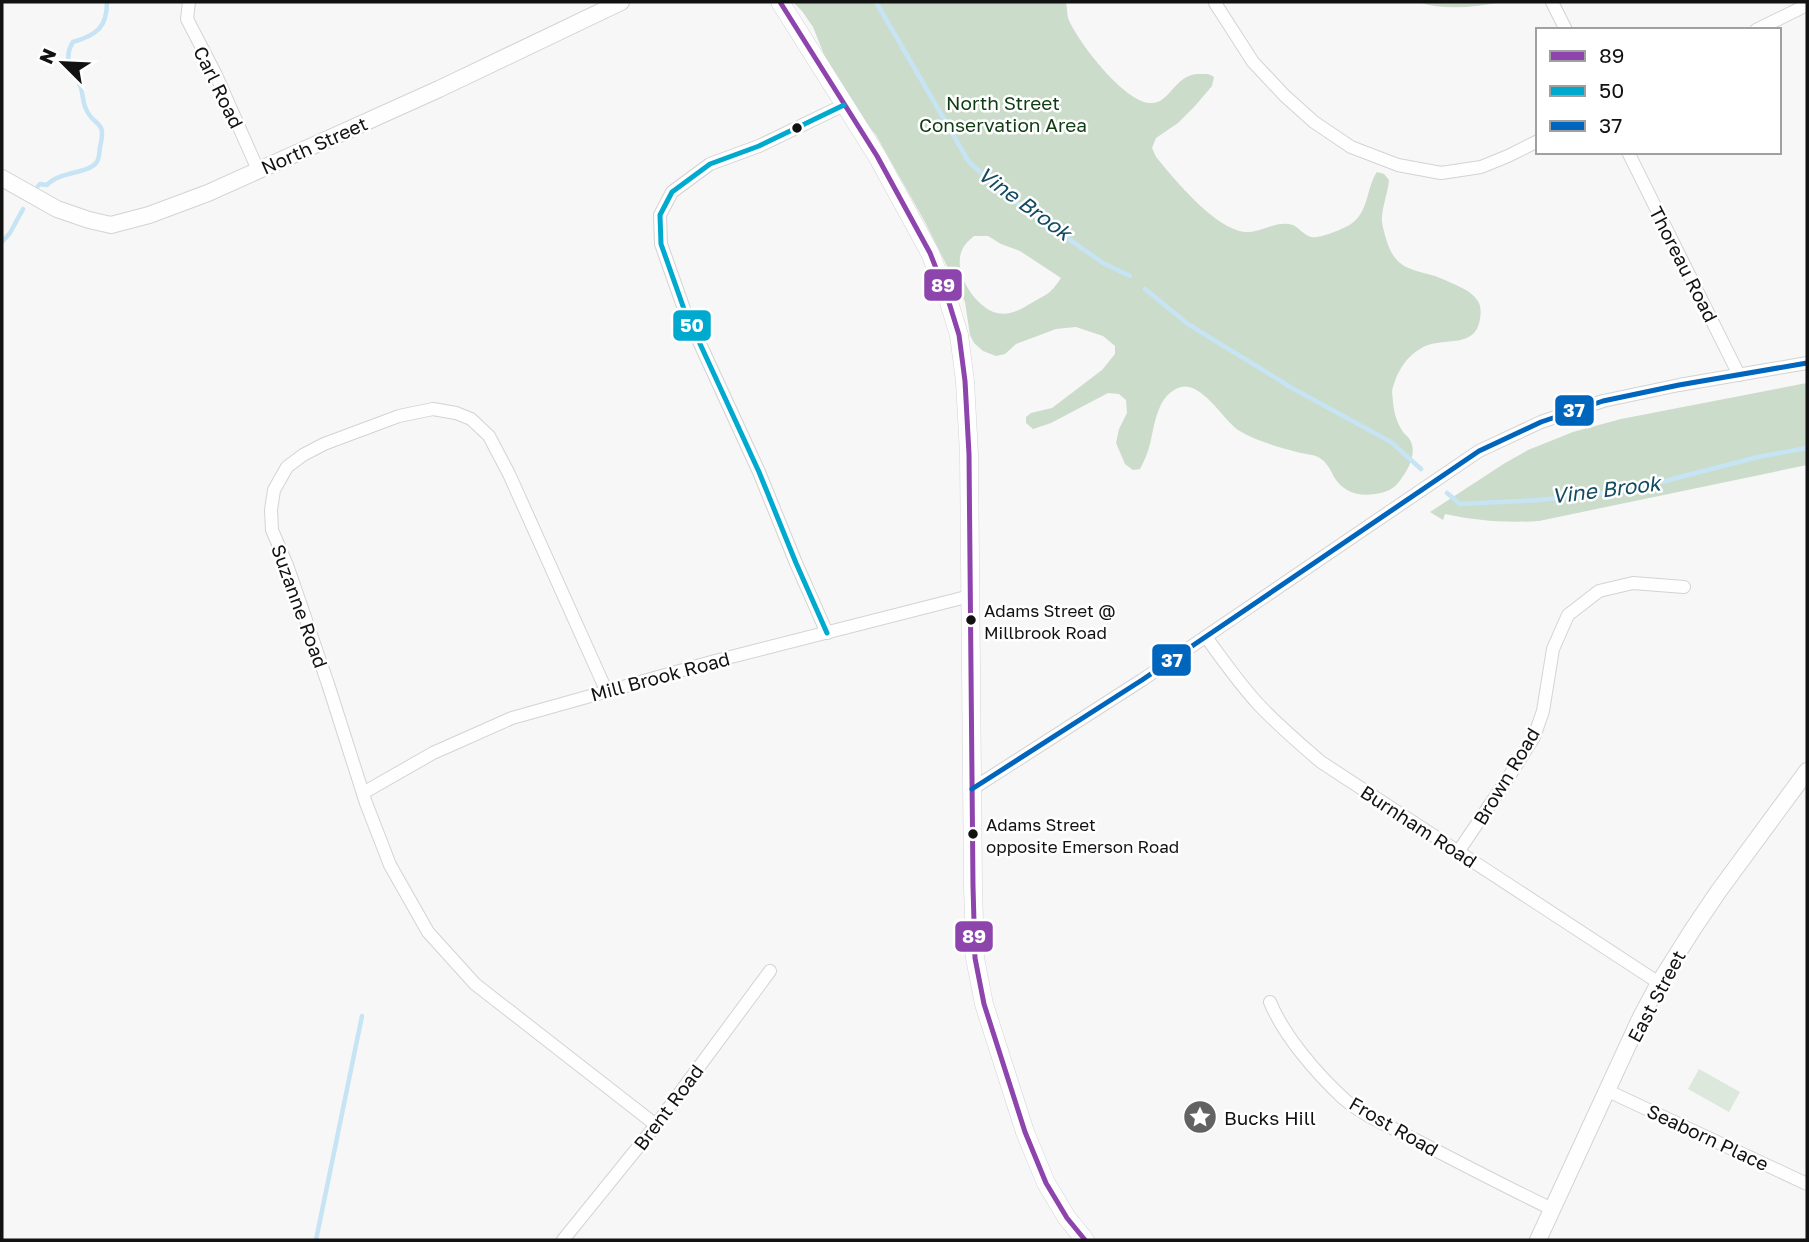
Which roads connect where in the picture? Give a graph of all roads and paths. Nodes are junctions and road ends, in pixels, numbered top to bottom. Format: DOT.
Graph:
graph roads {
  1 [pos="189,2"];
  2 [pos="621,2"];
  3 [pos="780,2"];
  4 [pos="1552,2"];
  5 [pos="1215,3"];
  6 [pos="1807,5"];
  7 [pos="1565,28"];
  8 [pos="1760,28"];
  9 [pos="844,105"];
  10 [pos="1536,142"];
  11 [pos="1629,154"];
  12 [pos="258,170"];
  13 [pos="2,178"];
  14 [pos="1807,363"];
  15 [pos="1739,375"];
  16 [pos="1684,587"];
  17 [pos="970,596"];
  18 [pos="827,633"];
  19 [pos="1206,637"];
  20 [pos="606,690"];
  21 [pos="1807,771"];
  22 [pos="972,789"];
  23 [pos="363,793"];
  24 [pos="1458,852"];
  25 [pos="769,971"];
  26 [pos="1660,984"];
  27 [pos="1270,1002"];
  28 [pos="1608,1091"];
  29 [pos="656,1125"];
  30 [pos="1807,1184"];
  31 [pos="1552,1209"];
  32 [pos="563,1240"];
  33 [pos="1085,1240"];
  34 [pos="1538,1240"];
  1 -- 12 [label="street, Carl Road"];
  2 -- 12 [label="street, North Street"];
  3 -- 9 [label="main road"];
  4 -- 7 [label="street"];
  5 -- 10 [label="street"];
  6 -- 8 [label="street"];
  9 -- 17 [label="main road"];
  9 -- 18 [label="street"];
  11 -- 15 [label="street, Thoreau Road"];
  12 -- 13 [label="street, North Street"];
  14 -- 15 [label="street"];
  15 -- 19 [label="street"];
  16 -- 24 [label="street, Brown Road"];
  17 -- 18 [label="street, Mill Brook Road"];
  17 -- 22 [label="main road"];
  18 -- 20 [label="street, Mill Brook Road"];
  19 -- 22 [label="street"];
  19 -- 24 [label="street, Burnham Road"];
  20 -- 23 [label="street, Mill Brook Road"];
  20 -- 23 [label="street, Suzanne Road"];
  21 -- 26 [label="street, East Street"];
  22 -- 33 [label="main road"];
  23 -- 29 [label="street, Suzanne Road"];
  24 -- 26 [label="street, Burnham Road"];
  25 -- 29 [label="street, Brent Road"];
  26 -- 28 [label="street, East Street"];
  27 -- 31 [label="street, Frost Road"];
  28 -- 30 [label="street, Seaborn Place"];
  28 -- 31 [label="street, East Street"];
  29 -- 32 [label="street, Brent Road"];
  31 -- 34 [label="street, East Street"];
}
